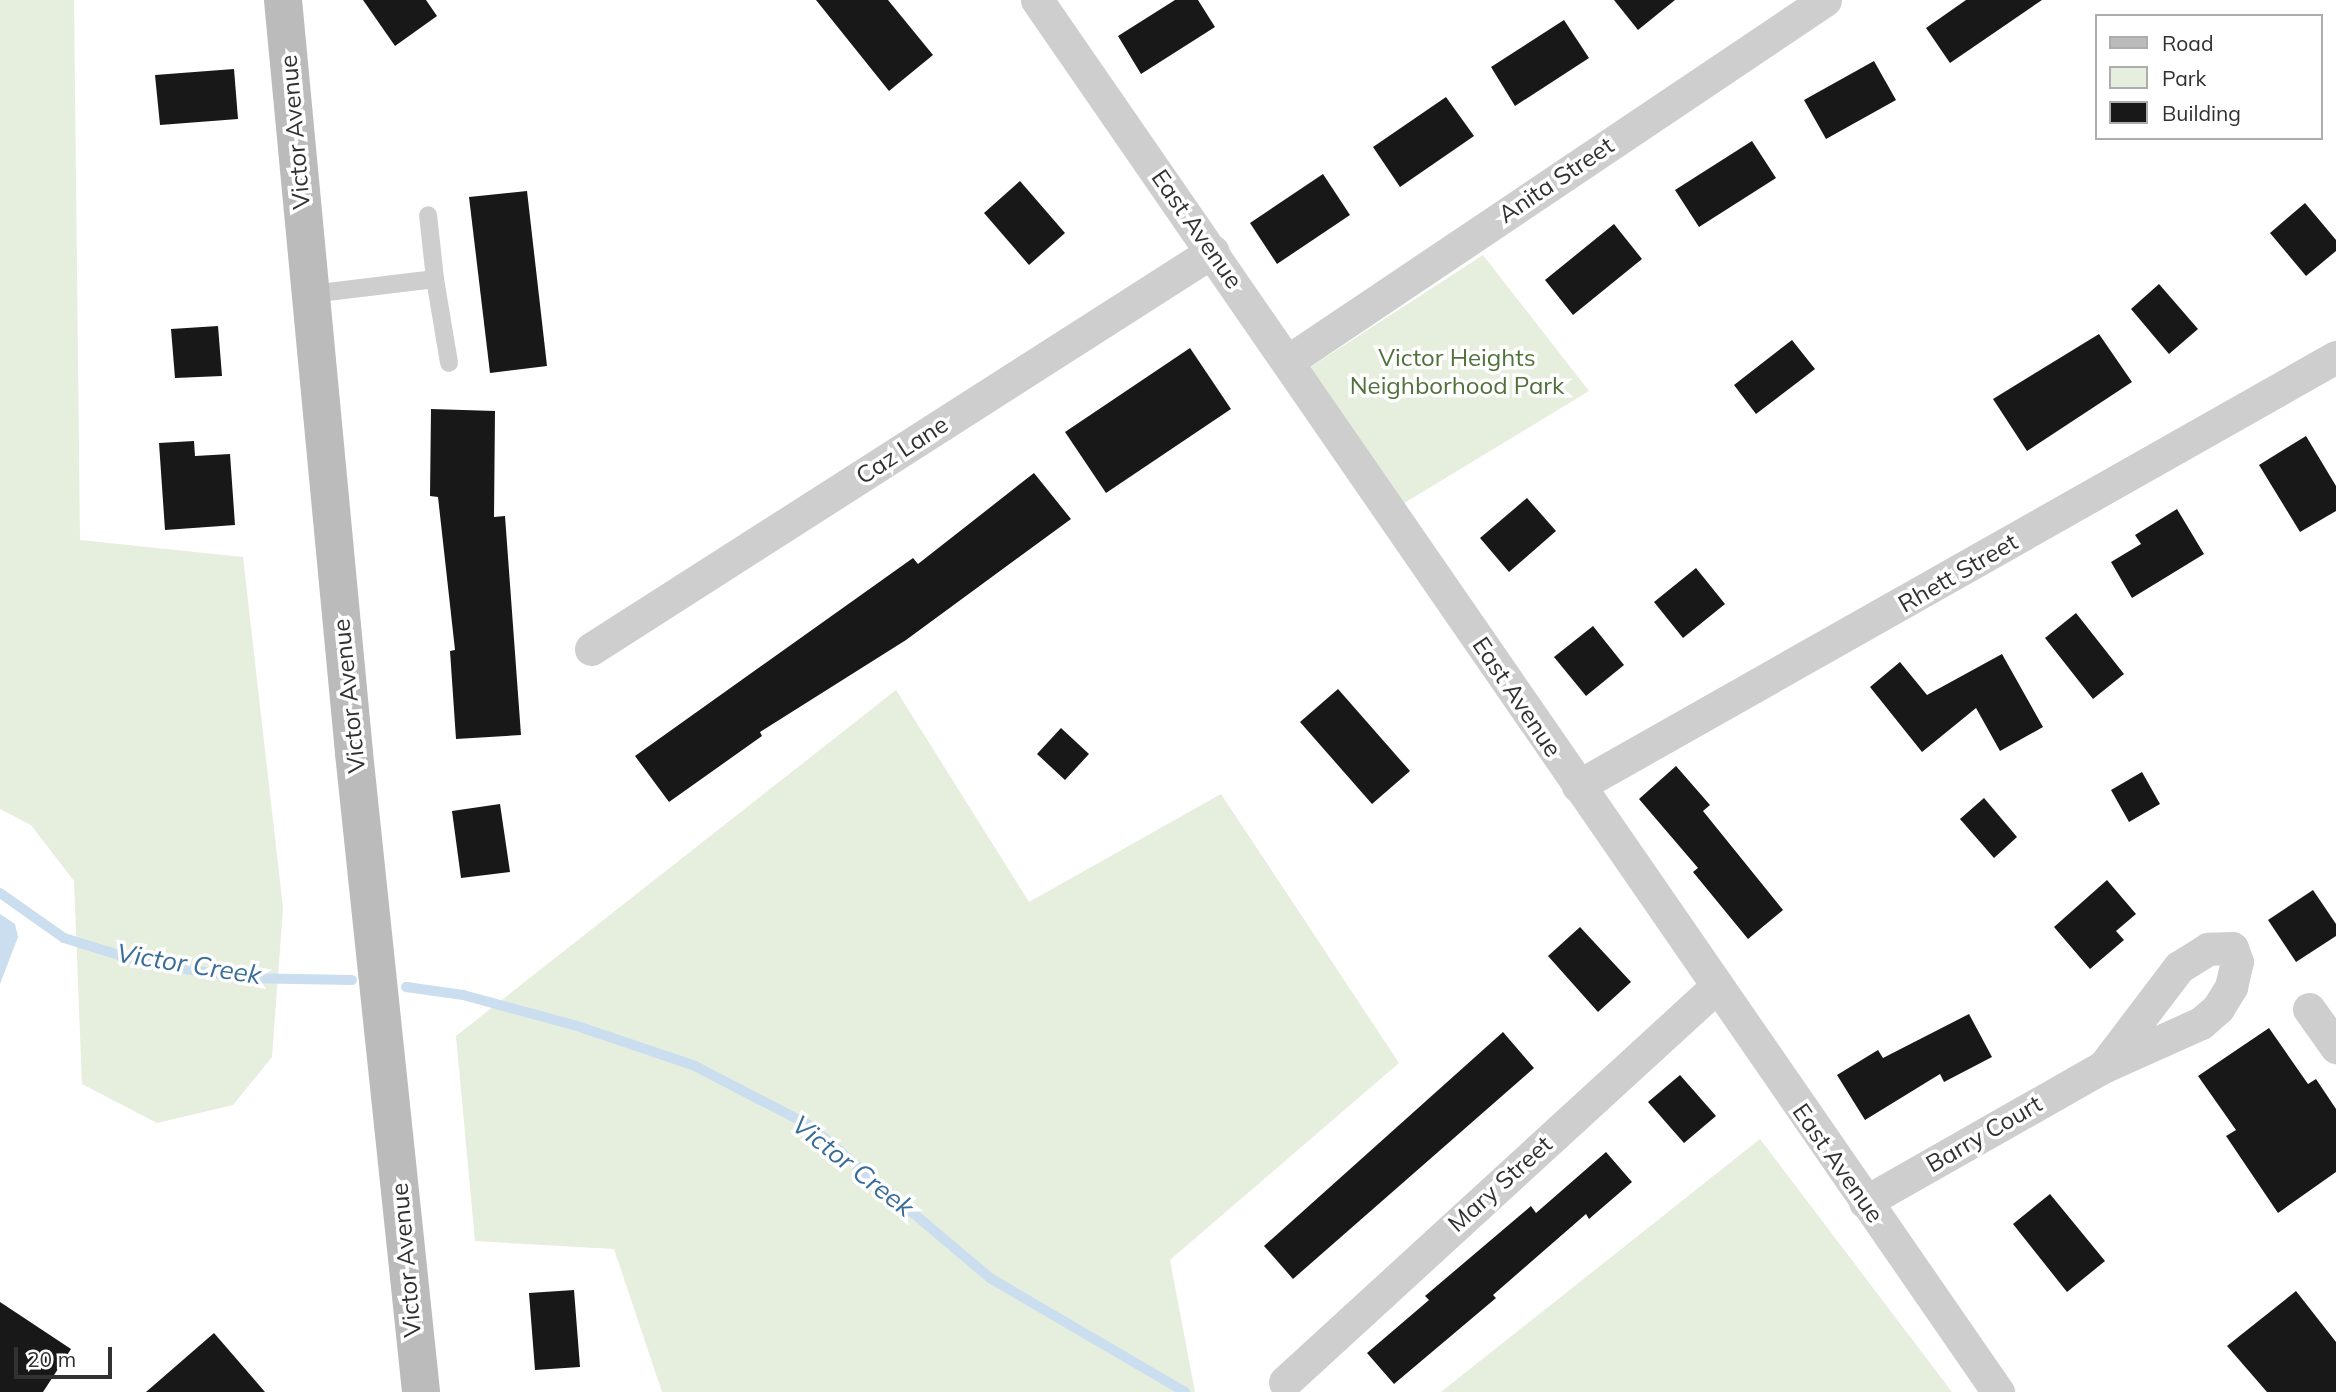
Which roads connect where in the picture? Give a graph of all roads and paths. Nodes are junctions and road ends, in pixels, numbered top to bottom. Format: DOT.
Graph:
graph roads {
  1 [pos="283,0"];
  2 [pos="1825,0"];
  3 [pos="1039,1"];
  4 [pos="428,215"];
  5 [pos="1213,251"];
  6 [pos="435,279"];
  7 [pos="311,294"];
  8 [pos="2336,357"];
  9 [pos="1288,361"];
  10 [pos="449,363"];
  11 [pos="591,649"];
  12 [pos="1578,786"];
  13 [pos="1716,987"];
  14 [pos="2309,1009"];
  15 [pos="2336,1047"];
  16 [pos="2103,1067"];
  17 [pos="1865,1202"];
  18 [pos="1285,1382"];
  19 [pos="421,1392"];
  20 [pos="1998,1392"];
  1 -- 7 [label="street, Victor Avenue"];
  2 -- 9 [label="street, Anita Street"];
  3 -- 5 [label="street, East Avenue"];
  4 -- 6 [label="lane"];
  5 -- 9 [label="street, East Avenue"];
  5 -- 11 [label="street, Caz Lane"];
  6 -- 7 [label="lane"];
  6 -- 10 [label="lane"];
  7 -- 19 [label="street, Victor Avenue"];
  8 -- 12 [label="street, Rhett Street"];
  9 -- 12 [label="street, East Avenue"];
  12 -- 13 [label="street, East Avenue"];
  13 -- 17 [label="street, East Avenue"];
  13 -- 18 [label="street, Mary Street"];
  14 -- 15 [label="street"];
  16 -- 17 [label="street, Barry Court"];
  17 -- 20 [label="street, East Avenue"];
}
